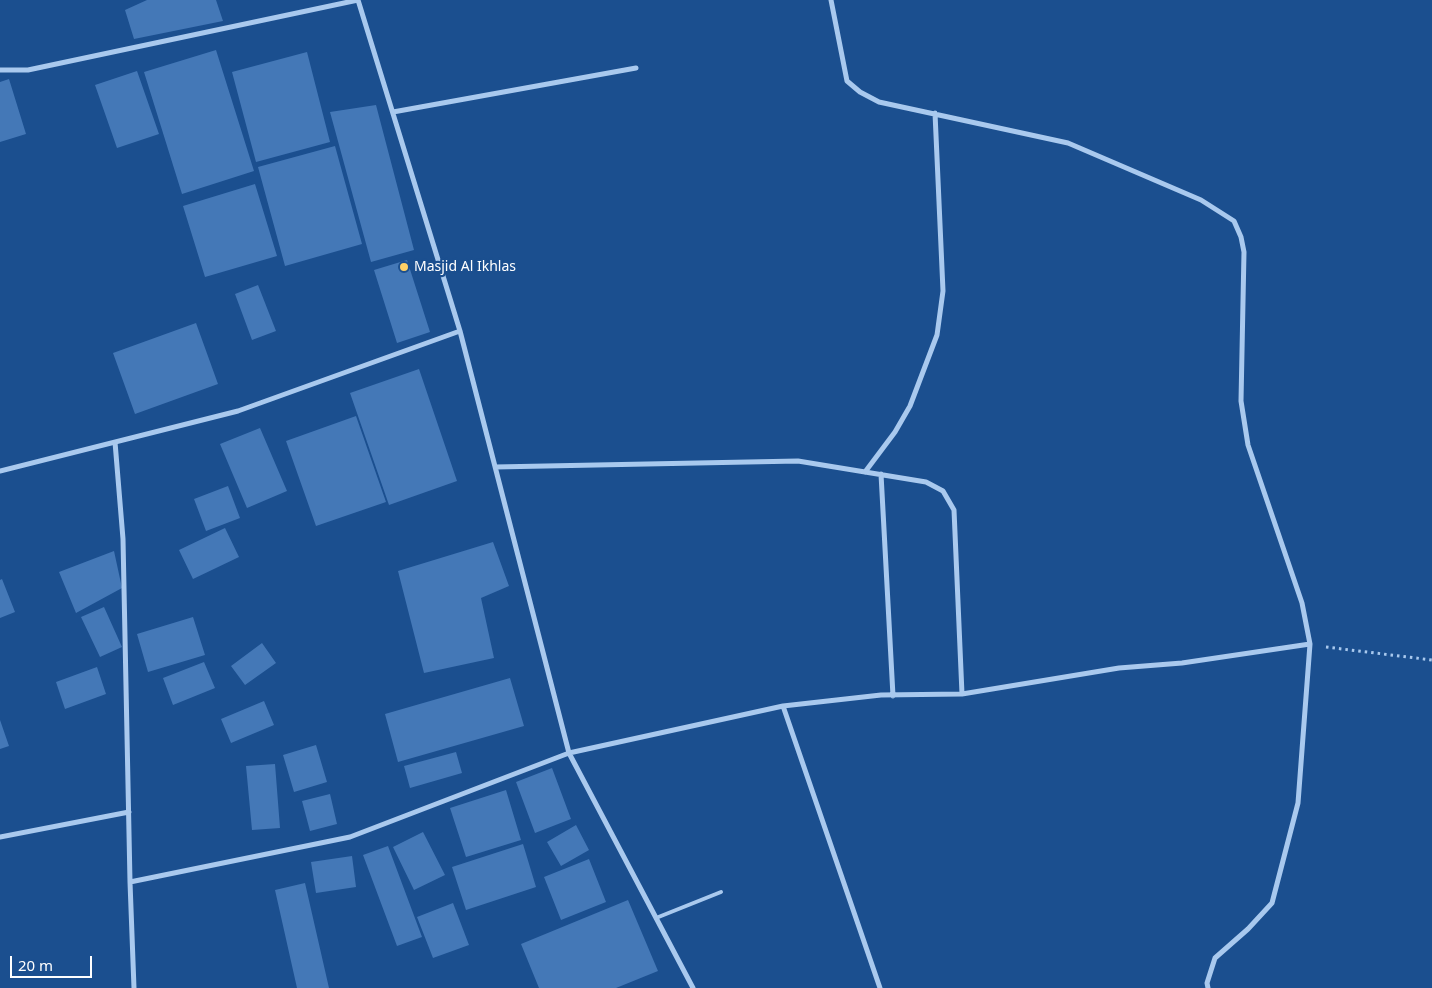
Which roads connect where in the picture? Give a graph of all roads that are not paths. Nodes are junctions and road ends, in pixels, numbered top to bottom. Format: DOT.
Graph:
graph roads {
  1 [pos="358,0"];
  2 [pos="831,0"];
  3 [pos="636,68"];
  4 [pos="0,70"];
  5 [pos="392,112"];
  6 [pos="935,113"];
  7 [pos="460,331"];
  8 [pos="114,442"];
  9 [pos="495,467"];
  10 [pos="0,470"];
  11 [pos="865,472"];
  12 [pos="881,474"];
  13 [pos="1310,644"];
  14 [pos="962,694"];
  15 [pos="893,696"];
  16 [pos="783,706"];
  17 [pos="569,753"];
  18 [pos="129,812"];
  19 [pos="0,837"];
  20 [pos="130,882"];
  21 [pos="721,892"];
  22 [pos="656,918"];
  23 [pos="134,988"];
  24 [pos="693,988"];
  25 [pos="880,988"];
  26 [pos="1208,988"];
  1 -- 4 [label="street"];
  1 -- 5 [label="street"];
  2 -- 6 [label="street"];
  3 -- 5 [label="street"];
  5 -- 7 [label="street"];
  6 -- 11 [label="street"];
  6 -- 13 [label="street"];
  7 -- 8 [label="street"];
  7 -- 9 [label="street"];
  8 -- 10 [label="street"];
  8 -- 18 [label="street"];
  9 -- 11 [label="street"];
  9 -- 17 [label="street"];
  11 -- 12 [label="street"];
  12 -- 14 [label="street"];
  12 -- 15 [label="street"];
  13 -- 14 [label="street"];
  13 -- 26 [label="street"];
  14 -- 15 [label="street"];
  15 -- 16 [label="street"];
  16 -- 17 [label="street"];
  16 -- 25 [label="street"];
  17 -- 20 [label="street"];
  17 -- 22 [label="street"];
  18 -- 19 [label="street"];
  18 -- 20 [label="street"];
  20 -- 23 [label="street"];
  21 -- 22 [label="lane"];
  22 -- 24 [label="street"];
}
